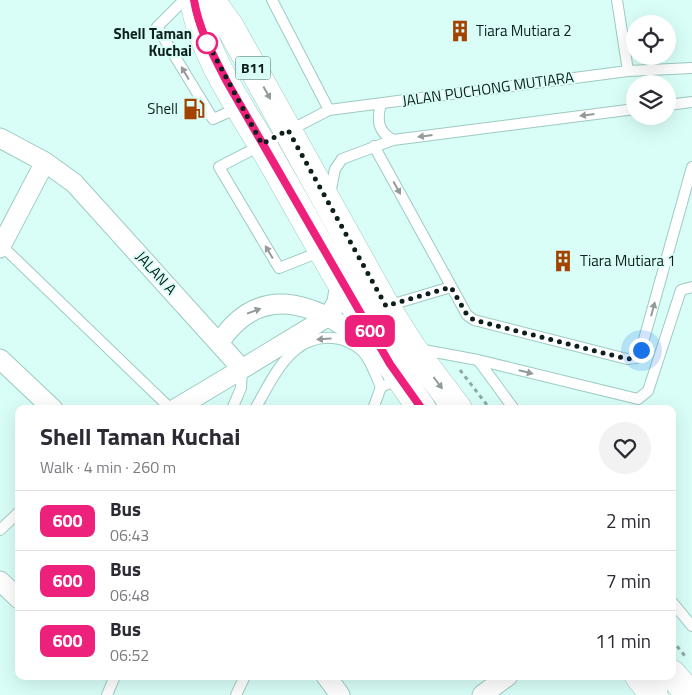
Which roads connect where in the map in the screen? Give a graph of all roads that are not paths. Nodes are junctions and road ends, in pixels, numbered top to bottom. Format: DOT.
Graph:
graph roads {
  1 [pos="184,0"];
  2 [pos="272,0"];
  3 [pos="618,0"];
  4 [pos="210,2"];
  5 [pos="692,68"];
  6 [pos="628,71"];
  7 [pos="692,102"];
  8 [pos="381,104"];
  9 [pos="676,104"];
  10 [pos="241,106"];
  11 [pos="329,110"];
  12 [pos="626,110"];
  13 [pos="288,130"];
  14 [pos="0,138"];
  15 [pos="393,140"];
  16 [pos="262,144"];
  17 [pos="374,146"];
  18 [pos="45,162"];
  19 [pos="692,167"];
  20 [pos="329,203"];
  21 [pos="1,247"];
  22 [pos="323,250"];
  23 [pos="340,282"];
  24 [pos="451,287"];
  25 [pos="692,287"];
  26 [pos="386,306"];
  27 [pos="329,316"];
  28 [pos="220,343"];
  29 [pos="412,348"];
  30 [pos="288,349"];
  31 [pos="0,359"];
  32 [pos="478,360"];
  33 [pos="242,369"];
  34 [pos="390,376"];
  35 [pos="49,405"];
  36 [pos="169,405"];
  37 [pos="180,405"];
  38 [pos="234,405"];
  39 [pos="257,405"];
  40 [pos="375,405"];
  41 [pos="418,405"];
  42 [pos="455,405"];
  43 [pos="511,405"];
  44 [pos="15,516"];
  45 [pos="0,530"];
  46 [pos="0,581"];
  47 [pos="15,595"];
  48 [pos="676,607"];
  49 [pos="692,626"];
  50 [pos="680,666"];
  51 [pos="113,680"];
  52 [pos="243,680"];
  53 [pos="329,680"];
  54 [pos="503,680"];
  55 [pos="642,680"];
  56 [pos="107,695"];
  57 [pos="236,695"];
  58 [pos="340,695"];
  59 [pos="482,695"];
  60 [pos="654,695"];
  61 [pos="690,695"];
  10 -- 1 [label="lane, one-way"];
  2 -- 11 [label="lane"];
  3 -- 6 [label="lane"];
  4 -- 10 [label="main road, B11"];
  4 -- 13 [label="main road, B11, one-way"];
  5 -- 6 [label="lane, JALAN PUCHONG MUTIARA"];
  6 -- 8 [label="lane, JALAN PUCHONG MUTIARA"];
  7 -- 9 [label="lane"];
  8 -- 11 [label="lane, JALAN PUCHONG MUTIARA"];
  8 -- 15 [label="lane"];
  10 -- 16 [label="main road, B11"];
  11 -- 13 [label="lane, JALAN PUCHONG MUTIARA"];
  12 -- 15 [label="lane, one-way"];
  13 -- 16 [label="lane, JALAN PUCHONG MUTIARA"];
  13 -- 20 [label="main road, B11"];
  14 -- 18 [label="street, JALAN A"];
  15 -- 17 [label="lane"];
  16 -- 22 [label="main road, B11"];
  22 -- 16 [label="lane, JALAN PUCHONG MUTIARA, one-way"];
  17 -- 20 [label="lane"];
  17 -- 24 [label="lane, one-way"];
  18 -- 21 [label="street"];
  18 -- 28 [label="street, JALAN A"];
  24 -- 19 [label="lane, one-way"];
  20 -- 26 [label="main road, B11"];
  21 -- 36 [label="lane"];
  22 -- 23 [label="main road, B11"];
  23 -- 27 [label="street"];
  23 -- 34 [label="main road, B11"];
  24 -- 26 [label="lane"];
  32 -- 25 [label="lane, one-way"];
  26 -- 29 [label="main road, B11"];
  28 -- 27 [label="street, one-way"];
  27 -- 30 [label="street"];
  27 -- 34 [label="street"];
  28 -- 33 [label="street, JALAN A"];
  29 -- 32 [label="lane"];
  29 -- 42 [label="main road, B11, one-way"];
  30 -- 33 [label="street"];
  34 -- 30 [label="lane, one-way"];
  30 -- 39 [label="lane"];
  31 -- 35 [label="street"];
  32 -- 43 [label="lane"];
  33 -- 37 [label="street"];
  33 -- 38 [label="lane"];
  34 -- 40 [label="lane"];
  34 -- 41 [label="main road, B11"];
  44 -- 45 [label="lane"];
  46 -- 47 [label="street"];
  48 -- 49 [label="lane"];
  50 -- 61 [label="main road"];
  51 -- 56 [label="lane"];
  52 -- 57 [label="lane"];
  53 -- 58 [label="street"];
  54 -- 59 [label="street"];
  55 -- 60 [label="main road"];
}
